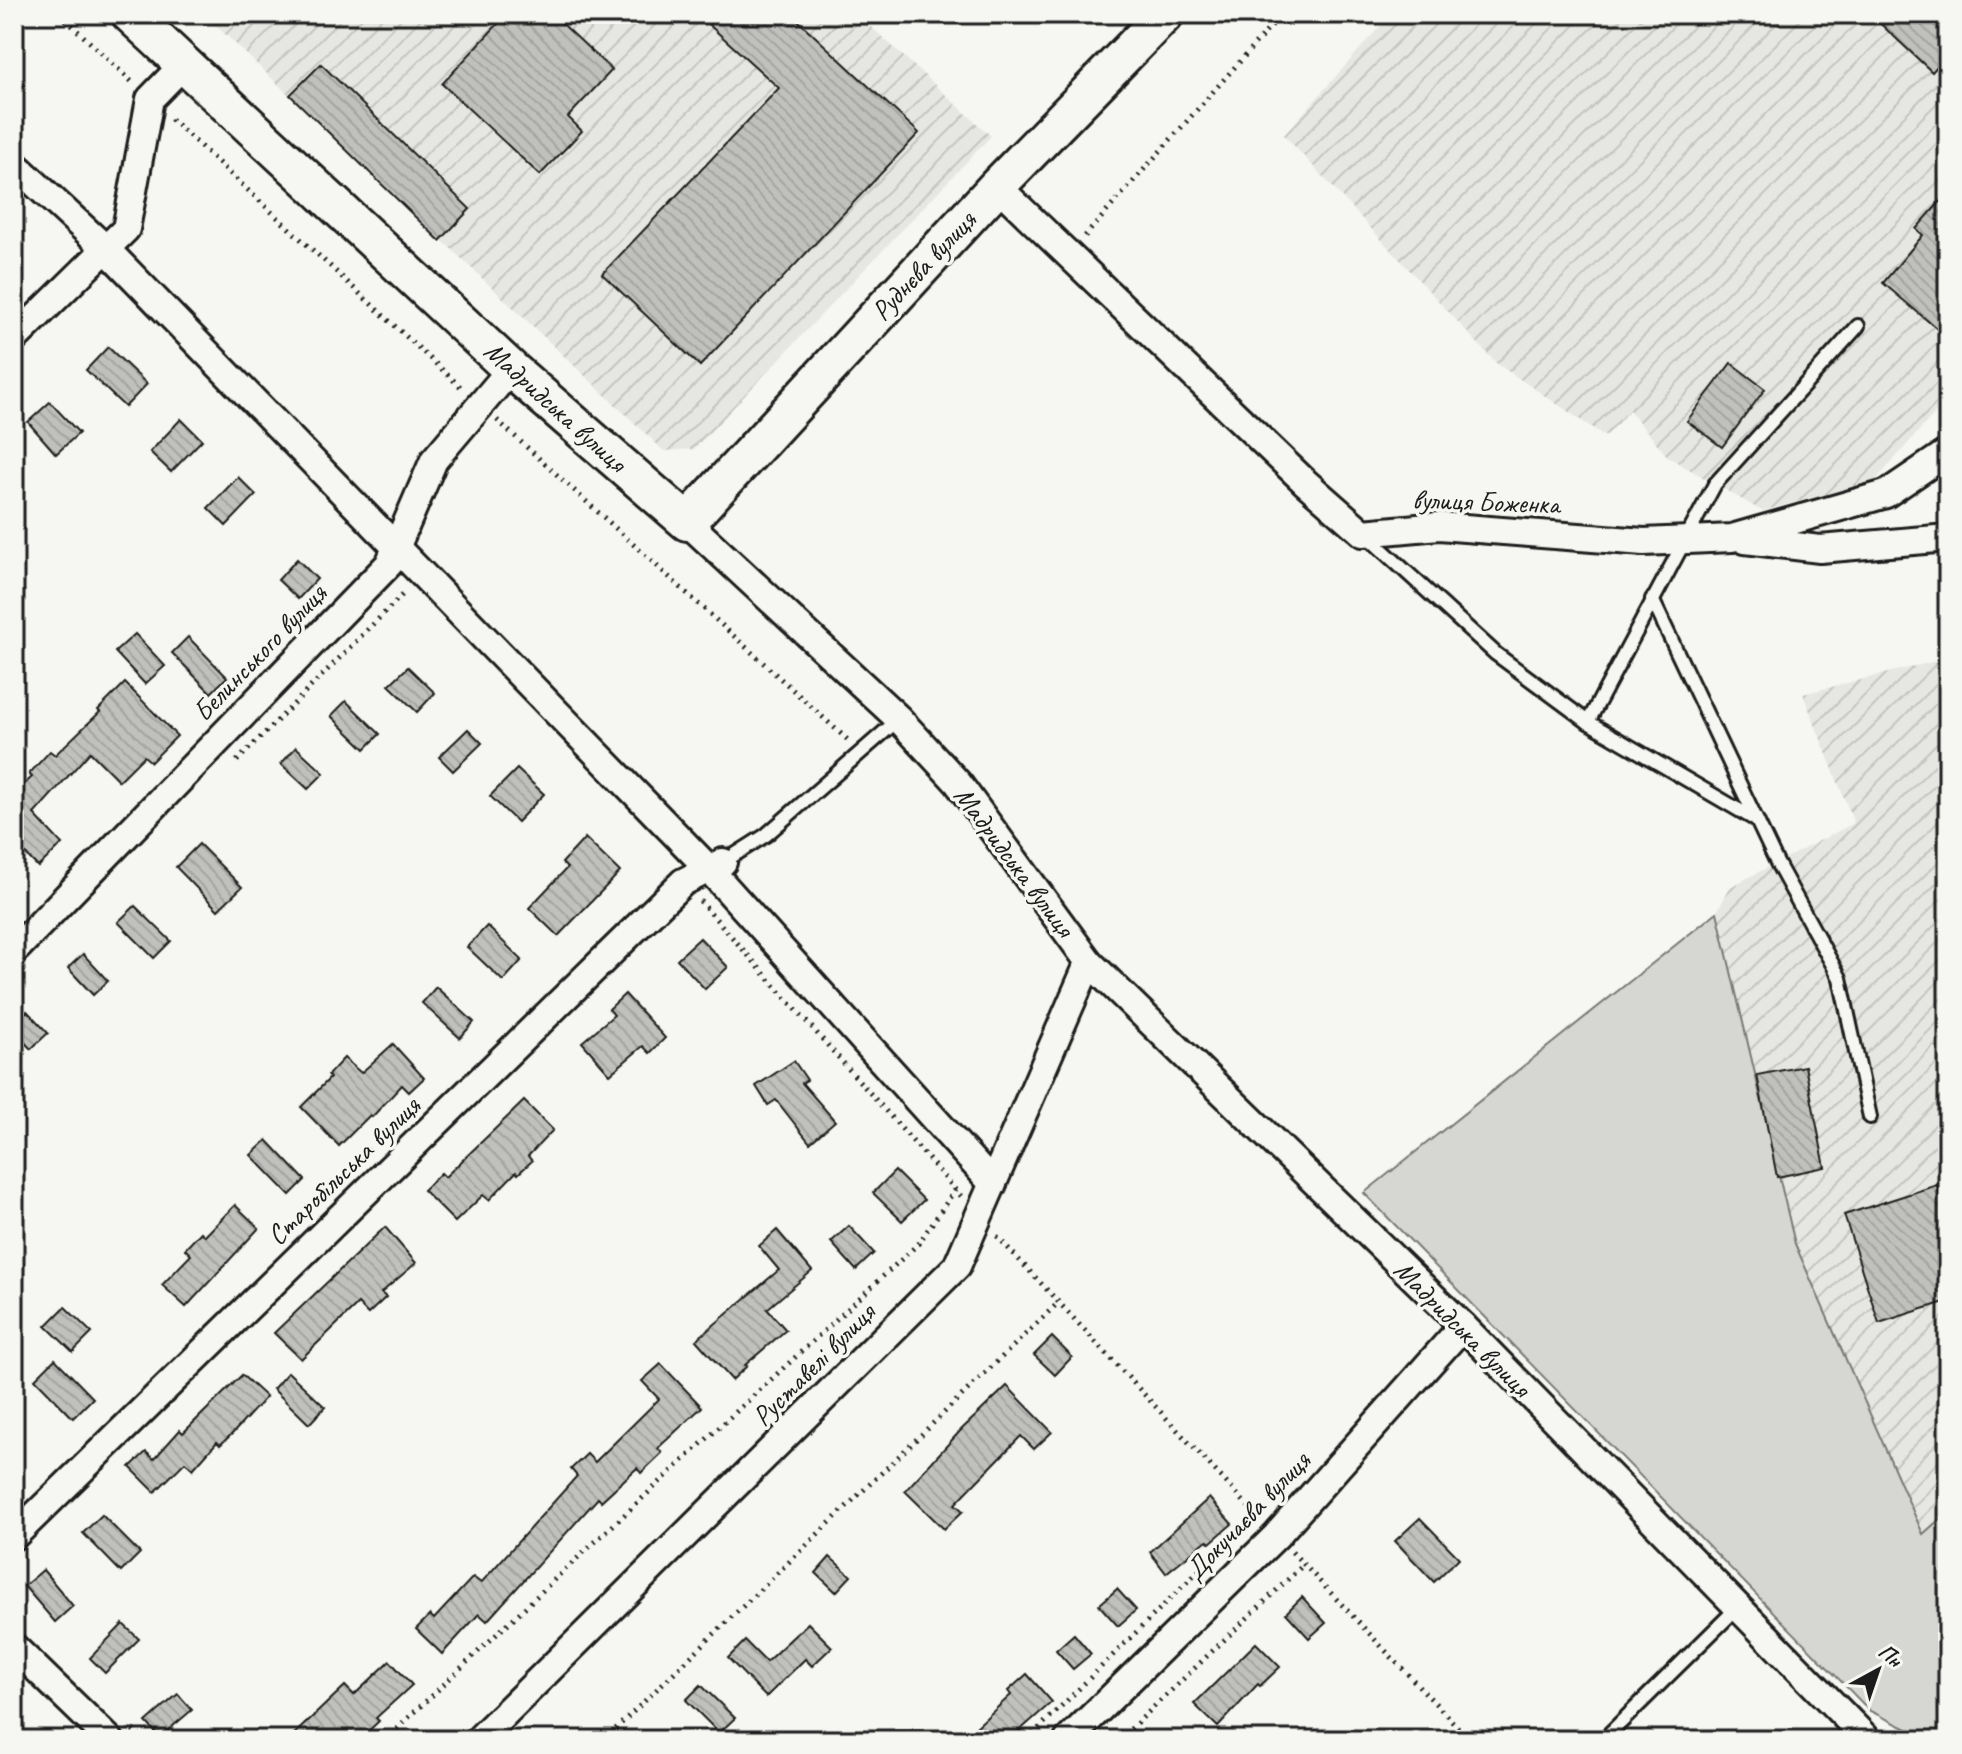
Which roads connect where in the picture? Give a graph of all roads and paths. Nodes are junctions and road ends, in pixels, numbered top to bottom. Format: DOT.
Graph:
graph roads {
  1 [pos="60,14"];
  2 [pos="130,14"];
  3 [pos="1165,14"];
  4 [pos="1282,14"];
  5 [pos="185,63"];
  6 [pos="150,99"];
  7 [pos="14,164"];
  8 [pos="997,186"];
  9 [pos="106,249"];
  10 [pos="1069,255"];
  11 [pos="1858,326"];
  12 [pos="14,339"];
  13 [pos="511,369"];
  14 [pos="481,405"];
  15 [pos="1948,452"];
  16 [pos="687,522"];
  17 [pos="1363,533"];
  18 [pos="1732,538"];
  19 [pos="1948,538"];
  20 [pos="1683,540"];
  21 [pos="395,549"];
  22 [pos="1652,599"];
  23 [pos="899,719"];
  24 [pos="1588,722"];
  25 [pos="862,753"];
  26 [pos="1757,821"];
  27 [pos="717,865"];
  28 [pos="683,882"];
  29 [pos="14,951"];
  30 [pos="1089,962"];
  31 [pos="1870,1117"];
  32 [pos="993,1184"];
  33 [pos="955,1190"];
  34 [pos="979,1216"];
  35 [pos="1059,1302"];
  36 [pos="1463,1326"];
  37 [pos="1256,1514"];
  38 [pos="14,1536"];
  39 [pos="1276,1536"];
  40 [pos="1303,1565"];
  41 [pos="1737,1608"];
  42 [pos="14,1647"];
  43 [pos="110,1740"];
  44 [pos="385,1740"];
  45 [pos="478,1740"];
  46 [pos="604,1740"];
  47 [pos="1027,1740"];
  48 [pos="1068,1740"];
  49 [pos="1119,1740"];
  50 [pos="1470,1740"];
  51 [pos="1603,1740"];
  52 [pos="1868,1740"];
  1 -- 6 [label="path"];
  2 -- 5 [label="street, Мадридська вулиця"];
  3 -- 8 [label="street, Руднєва вулиця"];
  4 -- 10 [label="path"];
  5 -- 6 [label="street"];
  5 -- 13 [label="street, Мадридська вулиця"];
  6 -- 9 [label="street"];
  6 -- 14 [label="path"];
  7 -- 9 [label="street"];
  8 -- 10 [label="street"];
  8 -- 16 [label="street, Руднєва вулиця"];
  9 -- 12 [label="street"];
  9 -- 21 [label="street"];
  10 -- 17 [label="street"];
  11 -- 20 [label="lane"];
  13 -- 14 [label="street, Белинського вулиця"];
  13 -- 16 [label="street, Мадридська вулиця"];
  14 -- 21 [label="street, Белинського вулиця"];
  14 -- 25 [label="path"];
  15 -- 18 [label="street, вулиця Боженка"];
  16 -- 23 [label="street, Мадридська вулиця"];
  17 -- 20 [label="street, вулиця Боженка"];
  17 -- 24 [label="lane"];
  18 -- 19 [label="street"];
  18 -- 20 [label="street, вулиця Боженка"];
  20 -- 22 [label="lane"];
  21 -- 27 [label="street"];
  21 -- 29 [label="street, Белинського вулиця"];
  22 -- 24 [label="lane"];
  22 -- 26 [label="lane"];
  23 -- 25 [label="lane"];
  23 -- 30 [label="street, Мадридська вулиця"];
  24 -- 26 [label="lane"];
  25 -- 27 [label="lane"];
  26 -- 31 [label="lane"];
  27 -- 28 [label="street, Старобільська вулиця"];
  27 -- 32 [label="street"];
  28 -- 34 [label="path"];
  28 -- 38 [label="street, Старобільська вулиця"];
  30 -- 32 [label="street, Руставелі вулиця"];
  30 -- 36 [label="street, Мадридська вулиця"];
  32 -- 34 [label="street, Руставелі вулиця"];
  33 -- 44 [label="path"];
  34 -- 35 [label="path"];
  34 -- 45 [label="street, Руставелі вулиця"];
  35 -- 37 [label="path"];
  35 -- 46 [label="path"];
  36 -- 39 [label="street, Докучаєва вулиця"];
  36 -- 41 [label="street, Мадридська вулиця"];
  37 -- 39 [label="path"];
  37 -- 47 [label="path"];
  39 -- 40 [label="path"];
  39 -- 48 [label="street, Докучаєва вулиця"];
  40 -- 49 [label="path"];
  40 -- 50 [label="path"];
  41 -- 51 [label="lane"];
  41 -- 52 [label="street, Мадридська вулиця"];
  42 -- 43 [label="street"];
}
